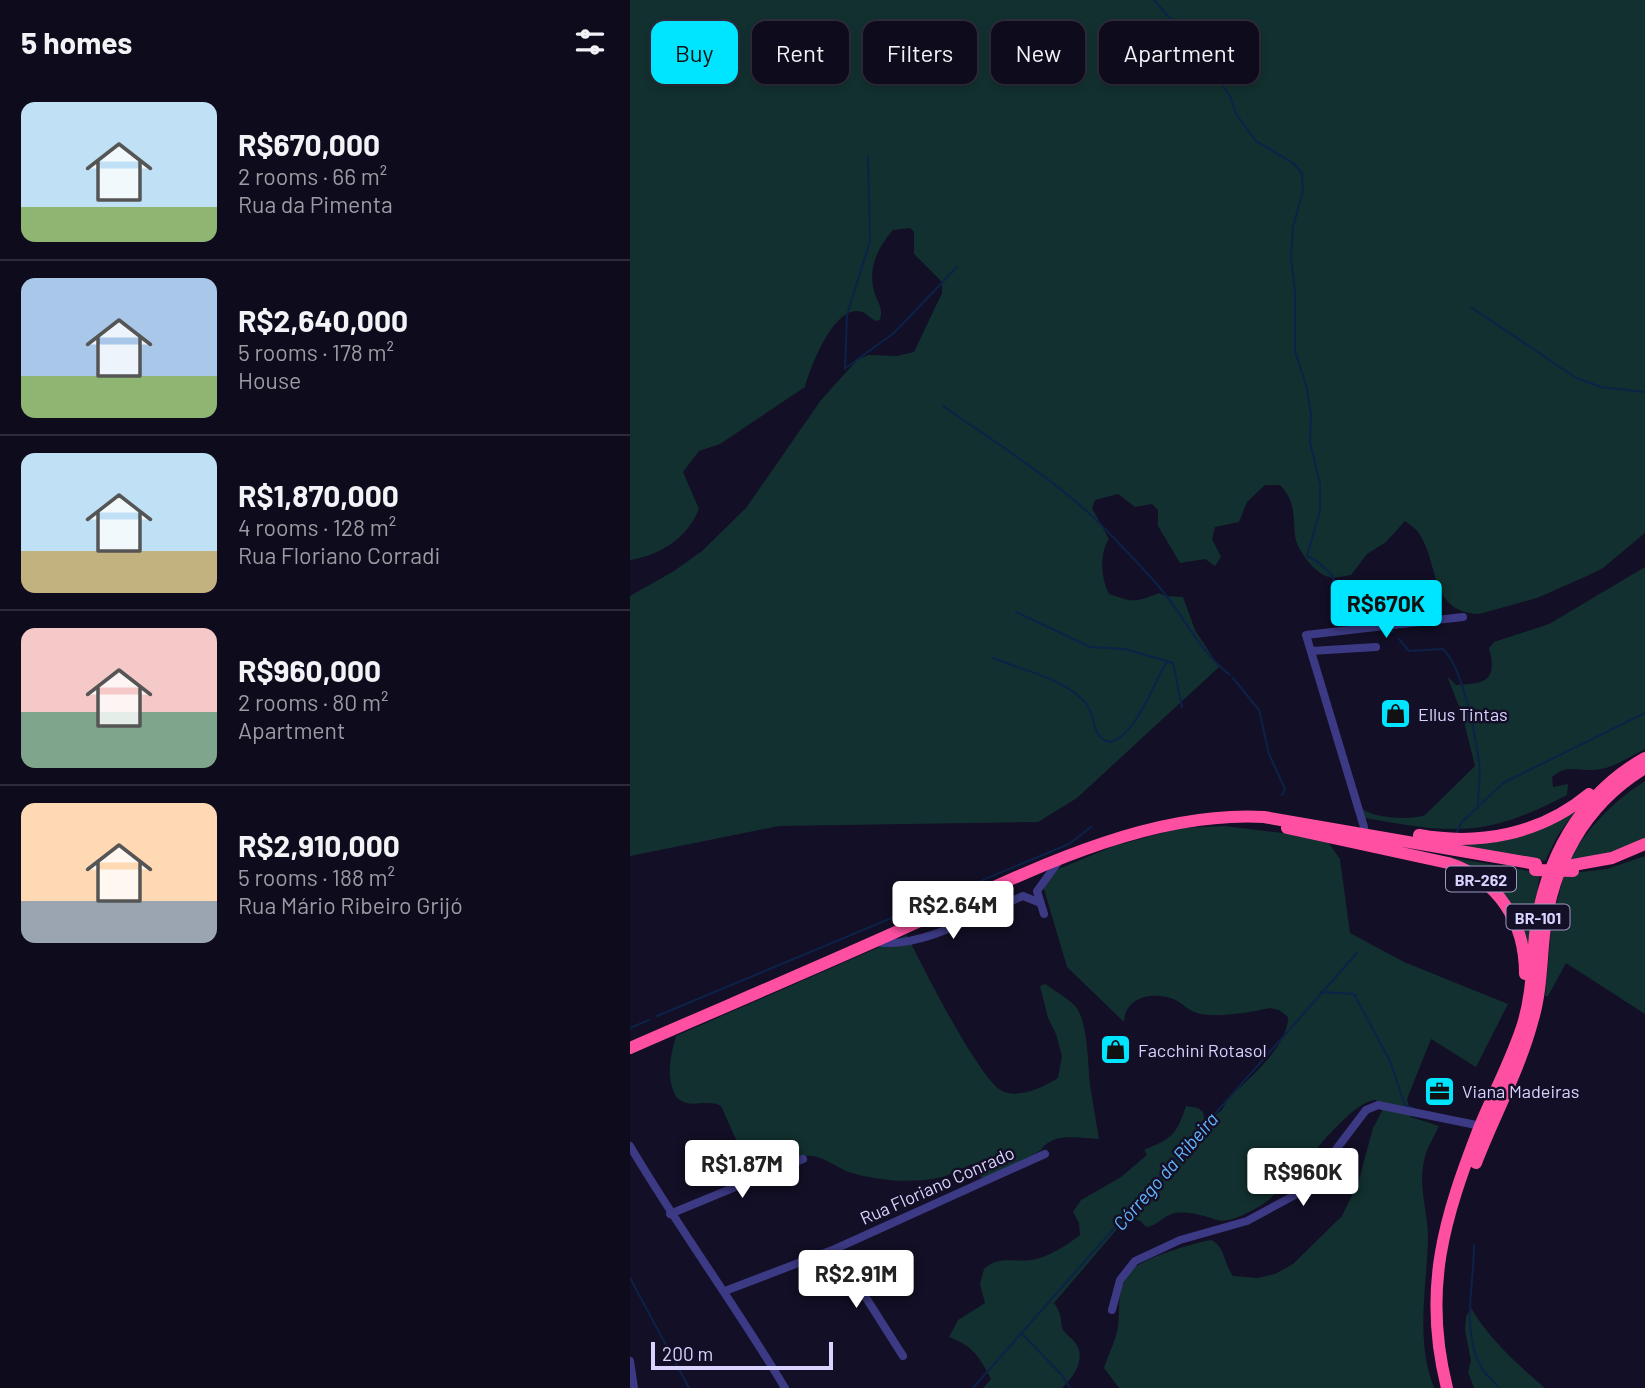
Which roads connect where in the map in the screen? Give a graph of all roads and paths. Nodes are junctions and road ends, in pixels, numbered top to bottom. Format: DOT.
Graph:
graph roads {
  1 [pos="1463,617"];
  2 [pos="1376,648"];
  3 [pos="1311,651"];
  4 [pos="1645,758"];
  5 [pos="1645,768"];
  6 [pos="1645,776"];
  7 [pos="1225,816"];
  8 [pos="1196,820"];
  9 [pos="1252,822"];
  10 [pos="1364,827"];
  11 [pos="1645,844"];
  12 [pos="1569,848"];
  13 [pos="1645,852"];
  14 [pos="1059,861"];
  15 [pos="1535,867"];
  16 [pos="1573,868"];
  17 [pos="1038,902"];
  18 [pos="1044,914"];
  19 [pos="874,942"];
  20 [pos="630,1048"];
  21 [pos="1493,1098"];
  22 [pos="1481,1126"];
  23 [pos="630,1146"];
  24 [pos="1045,1154"];
  25 [pos="803,1159"];
  26 [pos="670,1214"];
  27 [pos="835,1249"];
  28 [pos="725,1292"];
  29 [pos="1112,1310"];
  30 [pos="903,1356"];
  31 [pos="630,1361"];
  32 [pos="634,1388"];
  33 [pos="785,1388"];
  34 [pos="1447,1388"];
  35 [pos="1455,1388"];
  1 -- 3 [label="street"];
  2 -- 3 [label="street"];
  3 -- 10 [label="street"];
  4 -- 10 [label="highway, BR-262"];
  4 -- 21 [label="highway, BR-101"];
  5 -- 12 [label="highway, BR-101"];
  6 -- 12 [label="highway"];
  7 -- 8 [label="highway, BR-262"];
  7 -- 10 [label="highway, BR-262"];
  7 -- 15 [label="highway, BR-262"];
  8 -- 9 [label="highway, BR-262"];
  8 -- 14 [label="highway, BR-262"];
  9 -- 15 [label="highway, BR-262"];
  9 -- 21 [label="highway, BR-262"];
  11 -- 16 [label="highway, BR-262"];
  12 -- 35 [label="highway, BR-101"];
  13 -- 16 [label="highway, BR-262"];
  14 -- 17 [label="street"];
  14 -- 19 [label="highway, BR-262"];
  15 -- 16 [label="highway, BR-262, bridge"];
  17 -- 18 [label="street"];
  17 -- 19 [label="street"];
  19 -- 20 [label="highway, BR-262"];
  21 -- 22 [label="highway, BR-101"];
  22 -- 29 [label="street"];
  22 -- 34 [label="highway, BR-101"];
  23 -- 26 [label="street"];
  24 -- 27 [label="street, Rua Floriano Conrado"];
  25 -- 26 [label="street"];
  26 -- 28 [label="street"];
  27 -- 28 [label="street, Rua Floriano Conrado"];
  27 -- 30 [label="street"];
  28 -- 33 [label="street"];
  31 -- 32 [label="street"];
}
